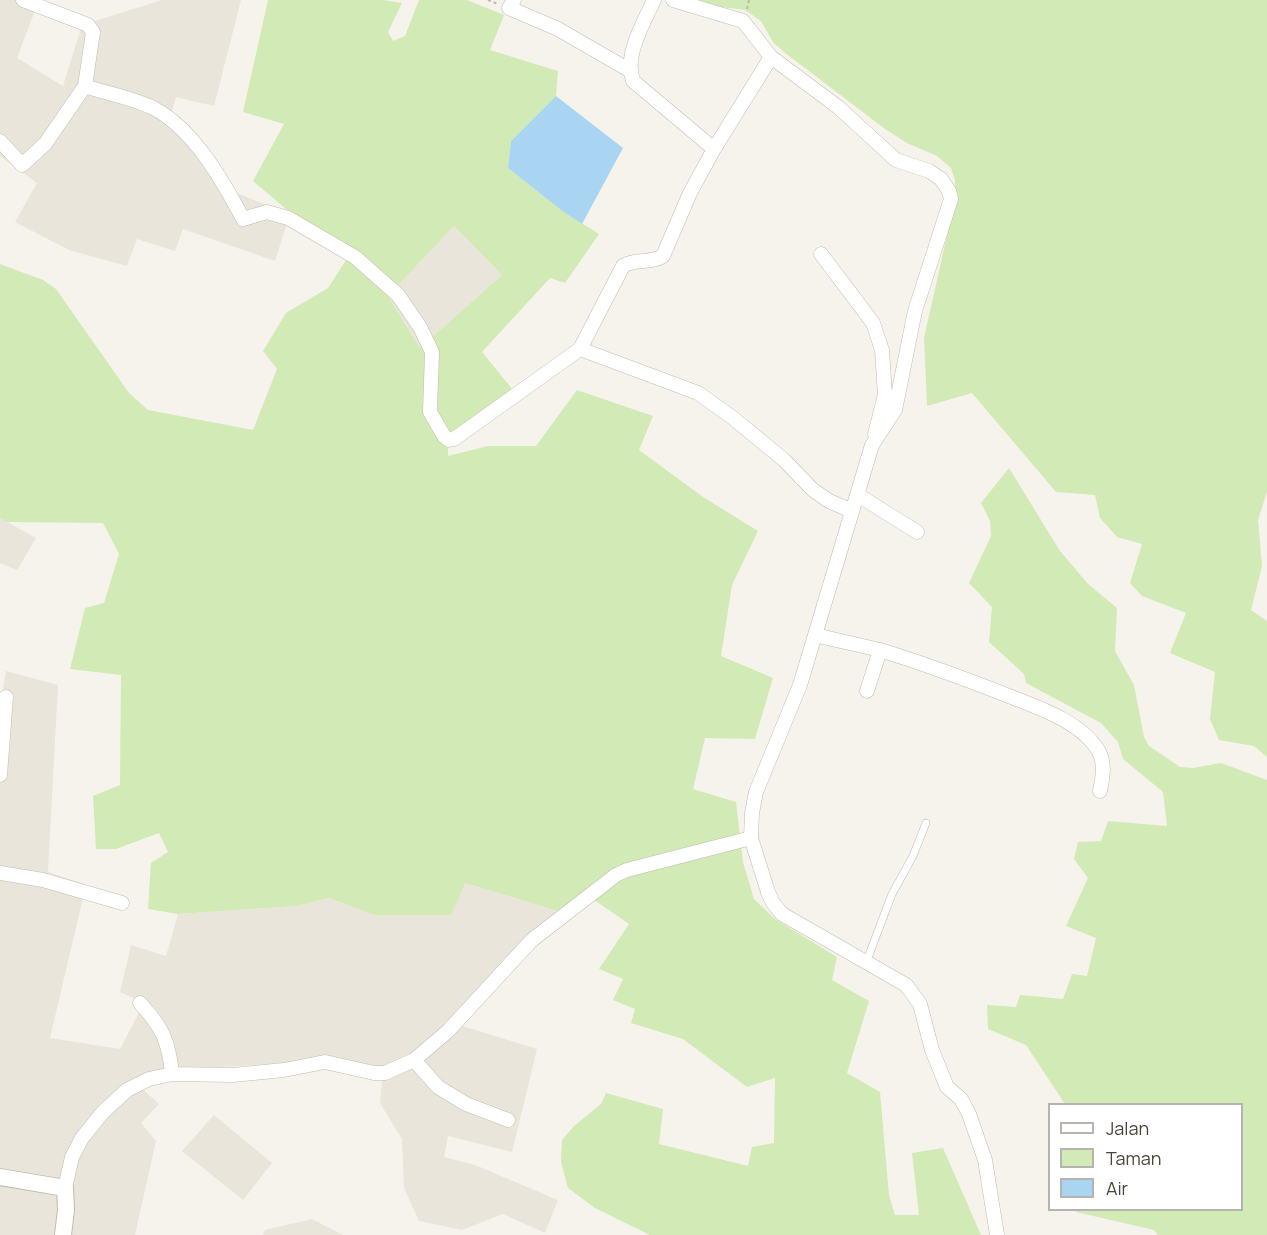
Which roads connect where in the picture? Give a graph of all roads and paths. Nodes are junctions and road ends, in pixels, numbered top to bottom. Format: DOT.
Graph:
graph roads {
  1 [pos="23,0"];
  2 [pos="514,0"];
  3 [pos="654,0"];
  4 [pos="673,0"];
  5 [pos="771,57"];
  6 [pos="629,70"];
  7 [pos="85,86"];
  8 [pos="0,141"];
  9 [pos="714,149"];
  10 [pos="821,254"];
  11 [pos="580,350"];
  12 [pos="872,445"];
  13 [pos="858,495"];
  14 [pos="852,511"];
  15 [pos="917,532"];
  16 [pos="816,635"];
  17 [pos="880,650"];
  18 [pos="867,691"];
  19 [pos="6,697"];
  20 [pos="0,775"];
  21 [pos="1100,791"];
  22 [pos="926,823"];
  23 [pos="751,838"];
  24 [pos="0,873"];
  25 [pos="122,903"];
  26 [pos="866,963"];
  27 [pos="141,1003"];
  28 [pos="414,1060"];
  29 [pos="172,1074"];
  30 [pos="508,1120"];
  31 [pos="0,1177"];
  32 [pos="64,1188"];
  33 [pos="63,1235"];
  34 [pos="997,1235"];
  1 -- 7 [label="street"];
  2 -- 6 [label="street"];
  3 -- 6 [label="street"];
  4 -- 5 [label="street"];
  5 -- 9 [label="street"];
  5 -- 12 [label="street"];
  6 -- 9 [label="street"];
  7 -- 8 [label="street"];
  7 -- 11 [label="street"];
  9 -- 11 [label="street"];
  10 -- 12 [label="street"];
  11 -- 14 [label="street"];
  12 -- 13 [label="street"];
  13 -- 14 [label="street"];
  13 -- 15 [label="street"];
  14 -- 16 [label="street"];
  16 -- 17 [label="street"];
  16 -- 23 [label="street"];
  17 -- 18 [label="street"];
  17 -- 21 [label="street"];
  19 -- 20 [label="street"];
  22 -- 26 [label="lane"];
  23 -- 26 [label="street"];
  23 -- 28 [label="street"];
  24 -- 25 [label="street"];
  26 -- 34 [label="street"];
  27 -- 29 [label="street"];
  28 -- 29 [label="street"];
  28 -- 30 [label="street"];
  29 -- 32 [label="street"];
  31 -- 32 [label="street"];
  32 -- 33 [label="street"];
}
